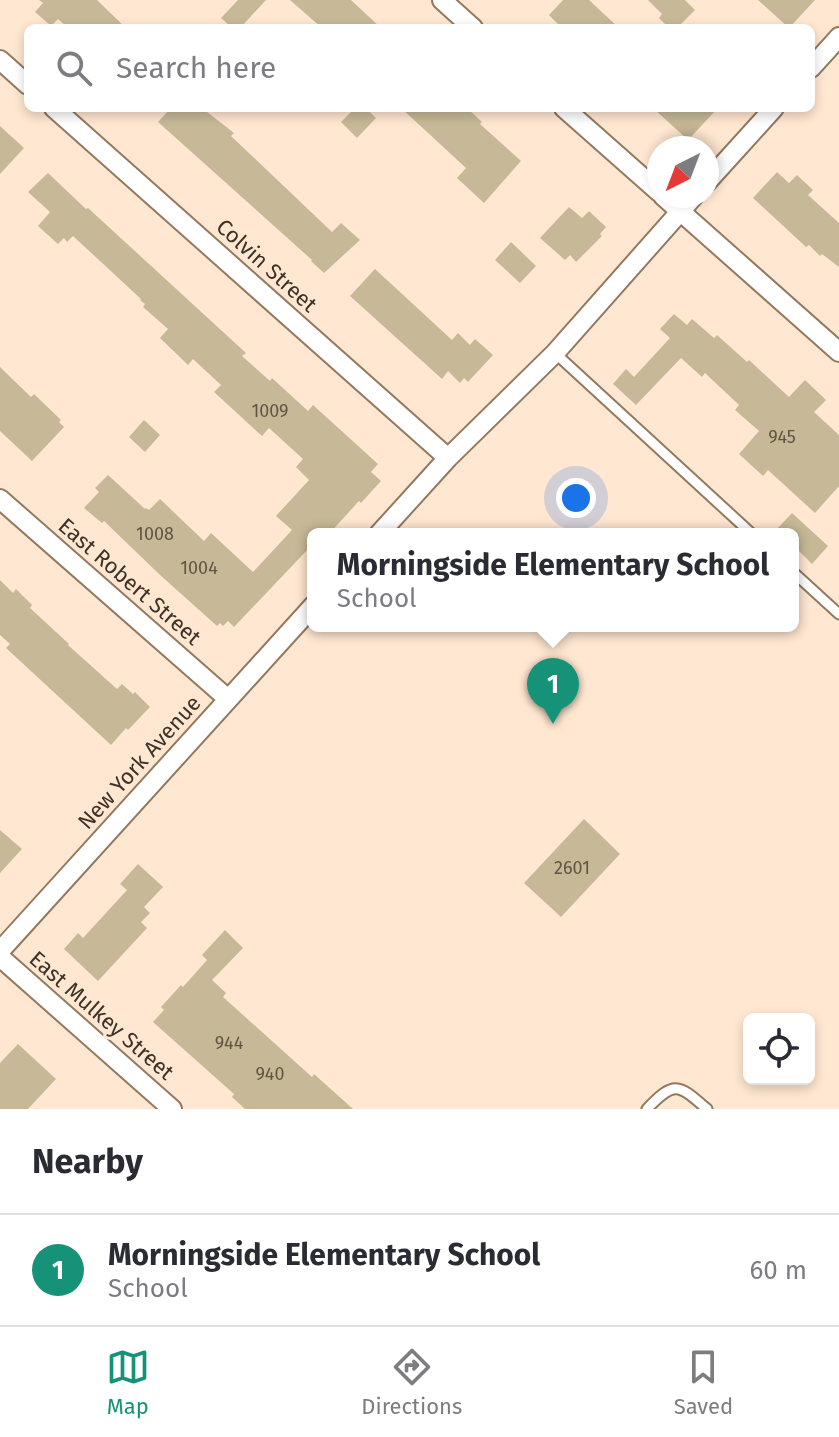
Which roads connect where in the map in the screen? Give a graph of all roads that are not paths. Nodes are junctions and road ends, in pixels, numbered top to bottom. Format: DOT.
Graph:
graph roads {
  1 [pos="442,0"];
  2 [pos="469,24"];
  3 [pos="839,37"];
  4 [pos="0,60"];
  5 [pos="815,64"];
  6 [pos="24,81"];
  7 [pos="59,112"];
  8 [pos="569,112"];
  9 [pos="770,112"];
  10 [pos="719,169"];
  11 [pos="647,182"];
  12 [pos="677,208"];
  13 [pos="683,208"];
  14 [pos="680,211"];
  15 [pos="839,352"];
  16 [pos="555,353"];
  17 [pos="448,458"];
  18 [pos="0,499"];
  19 [pos="384,528"];
  20 [pos="745,528"];
  21 [pos="799,577"];
  22 [pos="307,613"];
  23 [pos="839,614"];
  24 [pos="228,699"];
  25 [pos="0,954"];
  26 [pos="172,1109"];
  27 [pos="647,1109"];
  28 [pos="707,1109"];
  1 -- 2 [label="street"];
  3 -- 5 [label="street"];
  4 -- 6 [label="street"];
  7 -- 17 [label="street, Colvin Street"];
  8 -- 11 [label="street"];
  9 -- 10 [label="street"];
  12 -- 14 [label="street"];
  13 -- 14 [label="street"];
  14 -- 15 [label="street"];
  14 -- 16 [label="street"];
  16 -- 17 [label="street"];
  16 -- 20 [label="lane"];
  17 -- 19 [label="street"];
  18 -- 24 [label="street, East Robert Street"];
  21 -- 23 [label="lane"];
  22 -- 24 [label="street, New York Avenue"];
  24 -- 25 [label="street, New York Avenue"];
  25 -- 26 [label="street, East Mulkey Street"];
  27 -- 28 [label="lane"];
}
